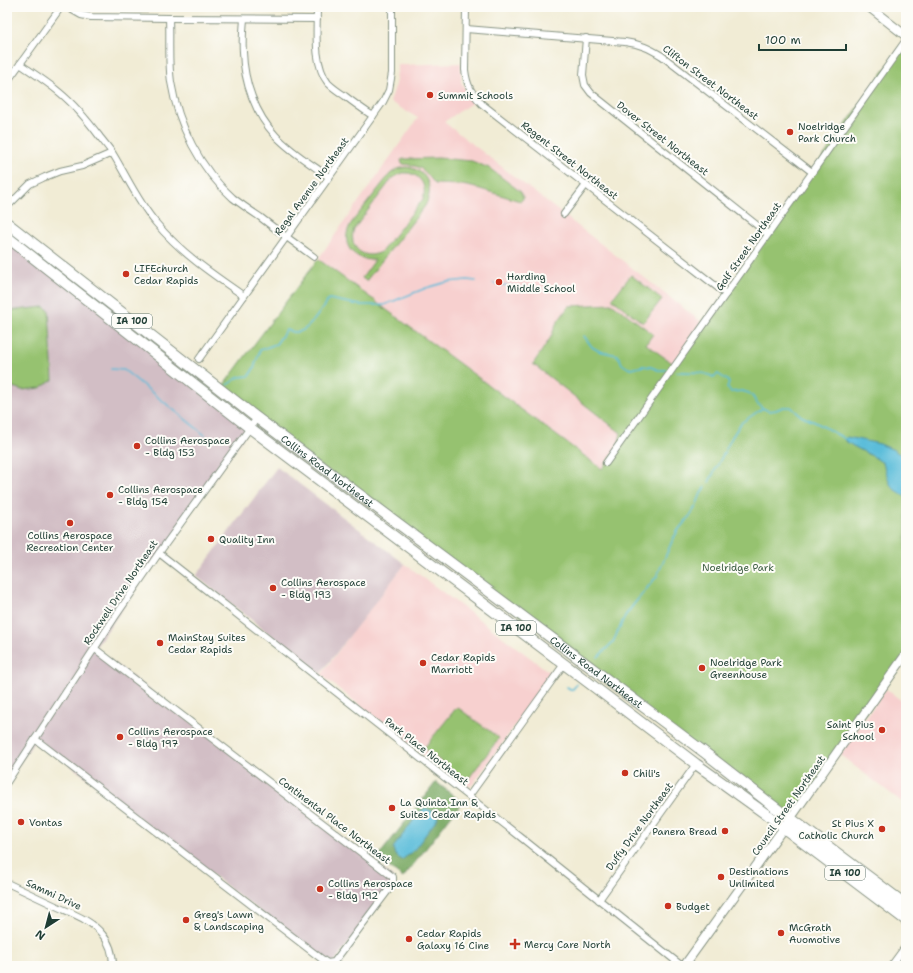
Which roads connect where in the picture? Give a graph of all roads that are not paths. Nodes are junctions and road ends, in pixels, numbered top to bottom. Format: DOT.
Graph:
graph roads {
  1 [pos="61,7"];
  2 [pos="67,7"];
  3 [pos="317,7"];
  4 [pos="392,7"];
  5 [pos="466,7"];
  6 [pos="869,7"];
  7 [pos="169,18"];
  8 [pos="244,19"];
  9 [pos="317,19"];
  10 [pos="466,29"];
  11 [pos="906,36"];
  12 [pos="586,38"];
  13 [pos="906,40"];
  14 [pos="20,64"];
  15 [pos="7,82"];
  16 [pos="373,116"];
  17 [pos="112,152"];
  18 [pos="812,172"];
  19 [pos="329,177"];
  20 [pos="586,185"];
  21 [pos="10,204"];
  22 [pos="564,214"];
  23 [pos="7,223"];
  24 [pos="768,234"];
  25 [pos="7,237"];
  26 [pos="286,237"];
  27 [pos="314,257"];
  28 [pos="726,294"];
  29 [pos="244,296"];
  30 [pos="199,359"];
  31 [pos="257,418"];
  32 [pos="250,428"];
  33 [pos="606,463"];
  34 [pos="159,553"];
  35 [pos="94,648"];
  36 [pos="906,654"];
  37 [pos="564,664"];
  38 [pos="653,714"];
  39 [pos="35,739"];
  40 [pos="696,764"];
  41 [pos="7,782"];
  42 [pos="469,796"];
  43 [pos="787,823"];
  44 [pos="7,883"];
  45 [pos="599,900"];
  46 [pos="906,906"];
  47 [pos="906,919"];
  48 [pos="905,947"];
  49 [pos="114,966"];
  50 [pos="683,966"];
  51 [pos="891,966"];
  1 -- 14 [label="street"];
  2 -- 7 [label="street"];
  3 -- 9 [label="street"];
  4 -- 16 [label="street, Regal Avenue Northeast"];
  5 -- 10 [label="street, Regent Street Northeast"];
  6 -- 11 [label="street"];
  7 -- 8 [label="street"];
  7 -- 26 [label="street"];
  8 -- 9 [label="street"];
  8 -- 19 [label="street"];
  9 -- 16 [label="street"];
  10 -- 12 [label="street, Clifton Street Northeast"];
  10 -- 20 [label="street, Regent Street Northeast"];
  12 -- 18 [label="street, Clifton Street Northeast"];
  12 -- 24 [label="street, Dover Street Northeast"];
  13 -- 18 [label="street, Golf Street Northeast"];
  14 -- 15 [label="street"];
  14 -- 17 [label="street"];
  16 -- 19 [label="street, Regal Avenue Northeast"];
  17 -- 21 [label="street"];
  17 -- 29 [label="street"];
  18 -- 24 [label="street, Golf Street Northeast"];
  19 -- 26 [label="street, Regal Avenue Northeast"];
  20 -- 22 [label="street"];
  20 -- 28 [label="street, Regent Street Northeast"];
  23 -- 31 [label="highway, Collins Road Northeast / IA 100"];
  24 -- 28 [label="street, Golf Street Northeast"];
  25 -- 32 [label="highway, Collins Road Northeast / IA 100"];
  26 -- 27 [label="street"];
  26 -- 29 [label="street, Regal Avenue Northeast"];
  28 -- 33 [label="street, Golf Street Northeast"];
  29 -- 30 [label="street, Regal Avenue Northeast"];
  31 -- 32 [label="street, Rockwell Drive Northeast"];
  31 -- 38 [label="highway, Collins Road Northeast / IA 100"];
  32 -- 34 [label="street, Rockwell Drive Northeast"];
  32 -- 37 [label="highway, Collins Road Northeast / IA 100"];
  34 -- 35 [label="street, Rockwell Drive Northeast"];
  34 -- 42 [label="street, Park Place Northeast"];
  35 -- 39 [label="street, Rockwell Drive Northeast"];
  35 -- 39 [label="street, Continental Place Northeast"];
  36 -- 43 [label="street, Council Street Northeast"];
  37 -- 38 [label="highway, Collins Road Northeast"];
  37 -- 40 [label="highway, Collins Road Northeast / IA 100"];
  37 -- 42 [label="street"];
  38 -- 43 [label="highway, Collins Road Northeast / IA 100"];
  39 -- 41 [label="street, Rockwell Drive Northeast"];
  40 -- 43 [label="highway, Collins Road Northeast / IA 100"];
  40 -- 45 [label="street, Duffy Drive Northeast"];
  42 -- 45 [label="street, Park Place Northeast"];
  43 -- 46 [label="highway, Collins Road Northeast / IA 100"];
  43 -- 47 [label="highway, Collins Road Northeast / IA 100"];
  43 -- 50 [label="street, Council Street Northeast"];
  44 -- 49 [label="street, Sammi Drive"];
  45 -- 50 [label="street, Park Place Northeast"];
  48 -- 51 [label="street"];
}
